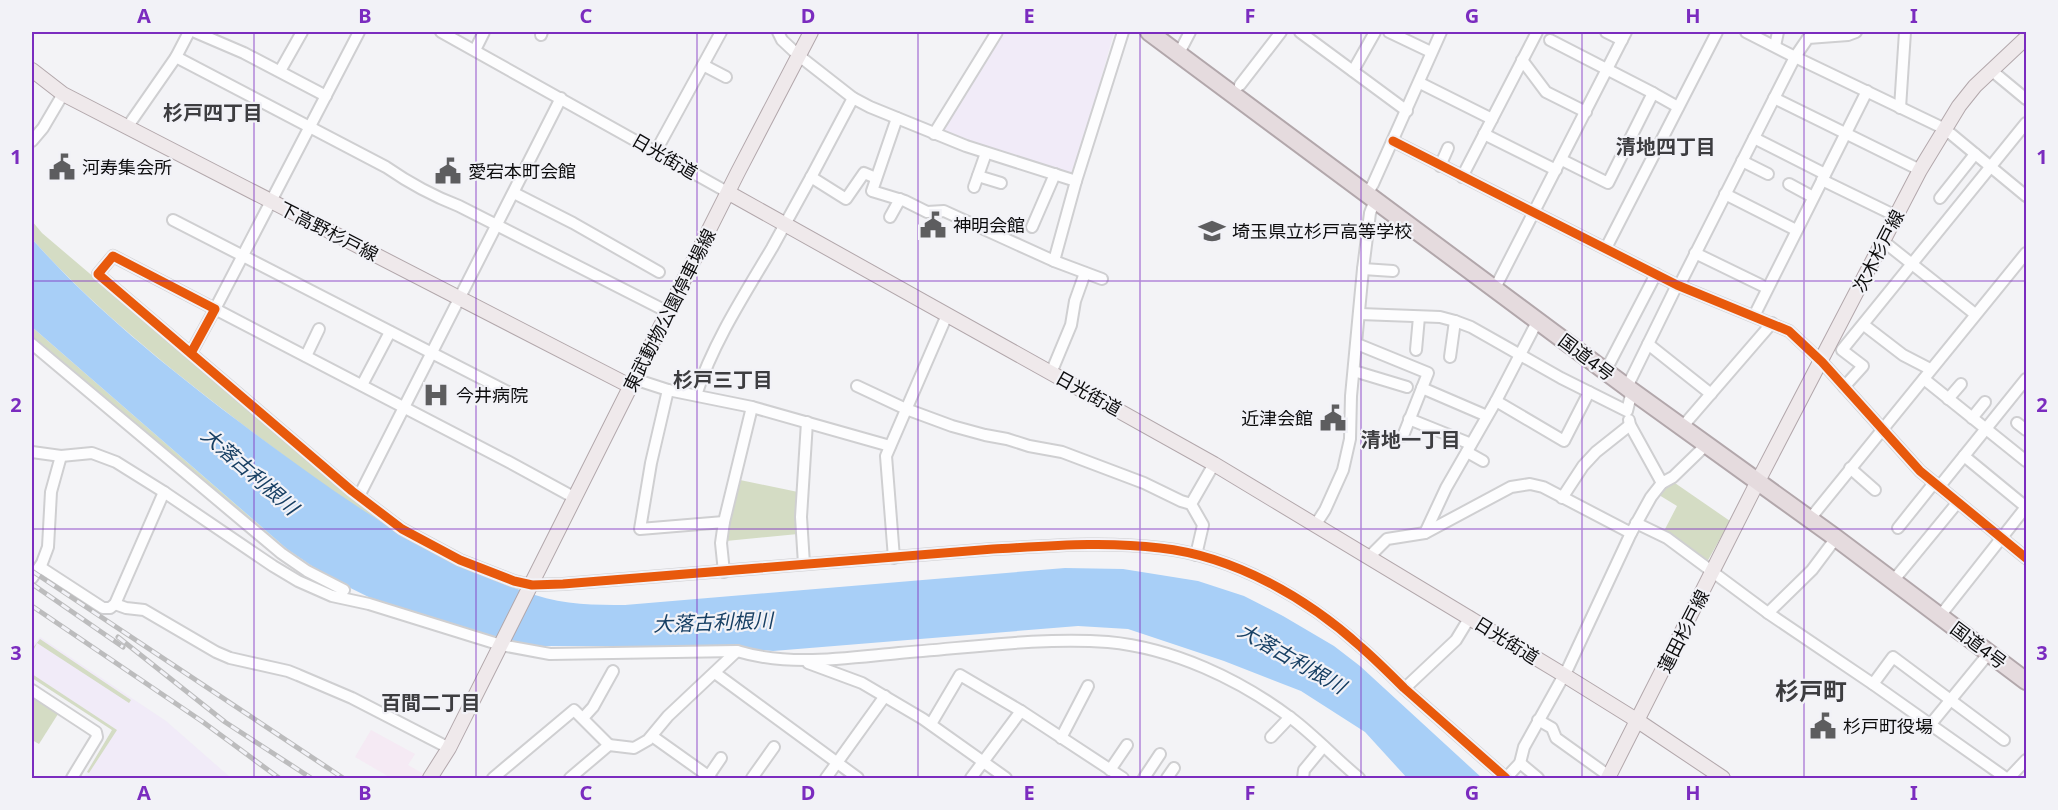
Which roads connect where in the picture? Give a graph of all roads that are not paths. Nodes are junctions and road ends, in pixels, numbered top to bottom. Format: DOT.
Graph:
graph roads {
  1 [pos="189,32"];
  2 [pos="195,32"];
  3 [pos="302,32"];
  4 [pos="359,32"];
  5 [pos="441,32"];
  6 [pos="484,32"];
  7 [pos="721,32"];
  8 [pos="778,32"];
  9 [pos="811,32"];
  10 [pos="1123,32"];
  11 [pos="1149,32"];
  12 [pos="1191,32"];
  13 [pos="1281,32"];
  14 [pos="1300,32"];
  15 [pos="1375,32"];
  16 [pos="1389,32"];
  17 [pos="1442,32"];
  18 [pos="1537,32"];
  19 [pos="1606,32"];
  20 [pos="1717,32"];
  21 [pos="1746,32"];
  22 [pos="1778,32"];
  23 [pos="1856,32"];
  24 [pos="1905,32"];
  25 [pos="992,33"];
  26 [pos="1624,36"];
  27 [pos="2026,38"];
  28 [pos="1550,40"];
  29 [pos="1775,46"];
  30 [pos="475,50"];
  31 [pos="1431,52"];
  32 [pos="1179,53"];
  33 [pos="798,55"];
  34 [pos="176,57"];
  35 [pos="1795,57"];
  36 [pos="1522,60"];
  37 [pos="703,65"];
  38 [pos="1608,69"];
  39 [pos="32,70"];
  40 [pos="1991,70"];
  41 [pos="280,71"];
  42 [pos="1353,71"];
  43 [pos="726,77"];
  44 [pos="1420,83"];
  45 [pos="1240,85"];
  46 [pos="1867,92"];
  47 [pos="63,93"];
  48 [pos="1653,93"];
  49 [pos="326,96"];
  50 [pos="561,98"];
  51 [pos="854,98"];
  52 [pos="1774,98"];
  53 [pos="2026,99"];
  54 [pos="1678,107"];
  55 [pos="1900,108"];
  56 [pos="1407,111"];
  57 [pos="1586,112"];
  58 [pos="897,118"];
  59 [pos="1492,119"];
  60 [pos="2026,123"];
  61 [pos="128,126"];
  62 [pos="310,127"];
  63 [pos="1945,129"];
  64 [pos="1846,133"];
  65 [pos="934,134"];
  66 [pos="1484,134"];
  67 [pos="1754,138"];
  68 [pos="32,141"];
  69 [pos="1393,141"];
  70 [pos="1448,148"];
  71 [pos="656,151"];
  72 [pos="986,153"];
  73 [pos="1975,154"];
  74 [pos="1562,160"];
  75 [pos="1742,161"];
  76 [pos="1440,166"];
  77 [pos="1991,168"];
  78 [pos="1556,170"];
  79 [pos="1920,170"];
  80 [pos="1054,174"];
  81 [pos="1768,174"];
  82 [pos="811,177"];
  83 [pos="1462,177"];
  84 [pos="1823,177"];
  85 [pos="876,178"];
  86 [pos="1076,181"];
  87 [pos="1001,183"];
  88 [pos="1789,184"];
  89 [pos="514,193"];
  90 [pos="729,193"];
  91 [pos="1725,194"];
  92 [pos="2026,196"];
  93 [pos="1371,197"];
  94 [pos="1813,197"];
  95 [pos="1940,198"];
  96 [pos="900,199"];
  97 [pos="271,200"];
  98 [pos="1534,213"];
  99 [pos="1896,216"];
  100 [pos="890,217"];
  101 [pos="173,220"];
  102 [pos="786,224"];
  103 [pos="498,226"];
  104 [pos="1032,227"];
  105 [pos="1796,230"];
  106 [pos="1883,242"];
  107 [pos="1606,248"];
  108 [pos="2026,252"];
  109 [pos="1695,254"];
  110 [pos="242,255"];
  111 [pos="1054,261"];
  112 [pos="1912,265"];
  113 [pos="1363,268"];
  114 [pos="1393,271"];
  115 [pos="659,272"];
  116 [pos="1085,273"];
  117 [pos="1656,274"];
  118 [pos="1102,279"];
  119 [pos="1678,285"];
  120 [pos="1495,288"];
  121 [pos="1767,288"];
  122 [pos="461,298"];
  123 [pos="215,309"];
  124 [pos="668,312"];
  125 [pos="1360,314"];
  126 [pos="1975,314"];
  127 [pos="947,315"];
  128 [pos="1754,316"];
  129 [pos="1419,317"];
  130 [pos="1538,320"];
  131 [pos="1455,321"];
  132 [pos="1772,323"];
  133 [pos="1864,325"];
  134 [pos="319,330"];
  135 [pos="390,332"];
  136 [pos="32,344"];
  137 [pos="1357,344"];
  138 [pos="1648,344"];
  139 [pos="1416,350"];
  140 [pos="191,353"];
  141 [pos="432,353"];
  142 [pos="1519,355"];
  143 [pos="306,356"];
  144 [pos="1450,357"];
  145 [pos="1821,362"];
  146 [pos="1606,370"];
  147 [pos="1354,371"];
  148 [pos="1051,373"];
  149 [pos="1927,374"];
  150 [pos="2026,379"];
  151 [pos="632,383"];
  152 [pos="1962,384"];
  153 [pos="362,385"];
  154 [pos="857,386"];
  155 [pos="1407,387"];
  156 [pos="1844,387"];
  157 [pos="1422,388"];
  158 [pos="1630,389"];
  159 [pos="668,390"];
  160 [pos="508,392"];
  161 [pos="1589,392"];
  162 [pos="1711,394"];
  163 [pos="696,395"];
  164 [pos="1948,399"];
  165 [pos="1496,401"];
  166 [pos="1985,402"];
  167 [pos="404,407"];
  168 [pos="752,407"];
  169 [pos="906,409"];
  170 [pos="1627,411"];
  171 [pos="1487,416"];
  172 [pos="1409,418"];
  173 [pos="1972,418"];
  174 [pos="807,422"];
  175 [pos="2017,423"];
  176 [pos="1630,425"];
  177 [pos="1683,426"];
  178 [pos="1882,429"];
  179 [pos="1985,429"];
  180 [pos="2026,430"];
  181 [pos="1402,436"];
  182 [pos="1706,445"];
  183 [pos="890,446"];
  184 [pos="1469,448"];
  185 [pos="32,452"];
  186 [pos="61,456"];
  187 [pos="1964,456"];
  188 [pos="2026,460"];
  189 [pos="1483,461"];
  190 [pos="1214,464"];
  191 [pos="1850,468"];
  192 [pos="1662,483"];
  193 [pos="1757,483"];
  194 [pos="1936,485"];
  195 [pos="1875,490"];
  196 [pos="164,492"];
  197 [pos="359,496"];
  198 [pos="575,498"];
  199 [pos="1562,498"];
  200 [pos="1958,502"];
  201 [pos="1191,504"];
  202 [pos="2026,507"];
  203 [pos="1809,520"];
  204 [pos="724,522"];
  205 [pos="1316,524"];
  206 [pos="1633,528"];
  207 [pos="1898,528"];
  208 [pos="1425,533"];
  209 [pos="2001,537"];
  210 [pos="1836,538"];
  211 [pos="1196,555"];
  212 [pos="1370,556"];
  213 [pos="894,558"];
  214 [pos="2026,558"];
  215 [pos="804,564"];
  216 [pos="40,567"];
  217 [pos="724,572"];
  218 [pos="1713,572"];
  219 [pos="32,578"];
  220 [pos="1893,580"];
  221 [pos="530,587"];
  222 [pos="344,590"];
  223 [pos="115,604"];
  224 [pos="1768,613"];
  225 [pos="1940,616"];
  226 [pos="1470,617"];
  227 [pos="501,644"];
  228 [pos="737,651"];
  229 [pos="1989,653"];
  230 [pos="804,662"];
  231 [pos="613,671"];
  232 [pos="715,673"];
  233 [pos="1564,675"];
  234 [pos="2026,681"];
  235 [pos="1874,684"];
  236 [pos="1089,686"];
  237 [pos="1405,688"];
  238 [pos="32,690"];
  239 [pos="885,696"];
  240 [pos="1952,700"];
  241 [pos="1021,711"];
  242 [pos="1290,717"];
  243 [pos="583,718"];
  244 [pos="1538,720"];
  245 [pos="1638,721"];
  246 [pos="931,724"];
  247 [pos="1930,725"];
  248 [pos="652,736"];
  249 [pos="1270,737"];
  250 [pos="1061,738"];
  251 [pos="2004,740"];
  252 [pos="609,745"];
  253 [pos="1127,745"];
  254 [pos="774,747"];
  255 [pos="1323,747"];
  256 [pos="449,748"];
  257 [pos="1160,754"];
  258 [pos="722,758"];
  259 [pos="2026,760"];
  260 [pos="983,762"];
  261 [pos="837,763"];
  262 [pos="1520,763"];
  263 [pos="1174,768"];
  264 [pos="1110,770"];
  265 [pos="438,775"];
  266 [pos="1609,777"];
  267 [pos="72,778"];
  268 [pos="493,778"];
  269 [pos="570,778"];
  270 [pos="710,778"];
  271 [pos="752,778"];
  272 [pos="826,778"];
  273 [pos="858,778"];
  274 [pos="971,778"];
  275 [pos="1006,778"];
  276 [pos="1123,778"];
  277 [pos="1144,778"];
  278 [pos="1167,778"];
  279 [pos="1303,778"];
  280 [pos="1359,778"];
  281 [pos="1506,778"];
  282 [pos="1538,778"];
  283 [pos="1723,778"];
  284 [pos="2008,778"];
  1 -- 34 [label="street"];
  2 -- 41 [label="street"];
  3 -- 41 [label="street"];
  4 -- 49 [label="street"];
  5 -- 30 [label="street, 日光街道"];
  6 -- 30 [label="street"];
  7 -- 37 [label="street"];
  8 -- 33 [label="street"];
  9 -- 33 [label="main road, 東武動物公園停車場線"];
  10 -- 86 [label="street"];
  11 -- 32 [label="highway, 国道4号"];
  12 -- 32 [label="street"];
  13 -- 45 [label="street"];
  14 -- 42 [label="street"];
  15 -- 42 [label="street"];
  16 -- 31 [label="street"];
  17 -- 31 [label="street"];
  18 -- 36 [label="street"];
  19 -- 26 [label="street"];
  20 -- 54 [label="street"];
  21 -- 29 [label="street"];
  22 -- 29 [label="street"];
  23 -- 35 [label="street"];
  24 -- 55 [label="street"];
  25 -- 65 [label="street"];
  26 -- 38 [label="street"];
  27 -- 40 [label="main road, 次木杉戸線"];
  28 -- 38 [label="street"];
  29 -- 35 [label="street"];
  30 -- 50 [label="street, 日光街道"];
  31 -- 44 [label="street"];
  32 -- 93 [label="highway, 国道4号"];
  33 -- 51 [label="street"];
  33 -- 90 [label="main road, 東武動物公園停車場線"];
  34 -- 61 [label="street"];
  34 -- 62 [label="street"];
  35 -- 46 [label="street"];
  35 -- 52 [label="street"];
  36 -- 57 [label="street"];
  36 -- 59 [label="street"];
  37 -- 43 [label="street"];
  37 -- 71 [label="street"];
  38 -- 48 [label="street"];
  38 -- 57 [label="street"];
  39 -- 47 [label="main road, 下高野杉戸線"];
  40 -- 53 [label="street"];
  40 -- 63 [label="main road, 次木杉戸線"];
  41 -- 49 [label="street"];
  42 -- 56 [label="street"];
  44 -- 56 [label="street"];
  44 -- 59 [label="street"];
  46 -- 55 [label="street"];
  46 -- 64 [label="street"];
  47 -- 61 [label="main road, 下高野杉戸線"];
  47 -- 68 [label="street"];
  48 -- 54 [label="street"];
  48 -- 74 [label="street"];
  49 -- 62 [label="street"];
  50 -- 71 [label="street, 日光街道"];
  50 -- 89 [label="street"];
  51 -- 58 [label="street"];
  51 -- 82 [label="street"];
  52 -- 64 [label="street"];
  52 -- 67 [label="street"];
  54 -- 107 [label="street"];
  55 -- 63 [label="street"];
  56 -- 69 [label="street"];
  57 -- 74 [label="street"];
  58 -- 65 [label="street"];
  58 -- 85 [label="street"];
  59 -- 66 [label="street"];
  60 -- 77 [label="street"];
  61 -- 97 [label="main road, 下高野杉戸線"];
  62 -- 97 [label="street"];
  62 -- 103 [label="street"];
  63 -- 73 [label="street"];
  63 -- 79 [label="main road, 次木杉戸線"];
  64 -- 79 [label="street"];
  64 -- 84 [label="street"];
  65 -- 72 [label="street"];
  66 -- 78 [label="street"];
  66 -- 83 [label="street"];
  67 -- 75 [label="street"];
  67 -- 84 [label="street"];
  69 -- 76 [label="street"];
  69 -- 93 [label="street"];
  70 -- 76 [label="street"];
  71 -- 90 [label="street, 日光街道"];
  72 -- 80 [label="street"];
  72 -- 87 [label="street"];
  73 -- 77 [label="street"];
  73 -- 95 [label="street"];
  74 -- 78 [label="street"];
  75 -- 81 [label="street"];
  75 -- 91 [label="street"];
  76 -- 83 [label="street"];
  77 -- 92 [label="street"];
  77 -- 112 [label="street"];
  78 -- 98 [label="street"];
  79 -- 99 [label="main road, 次木杉戸線"];
  80 -- 86 [label="street"];
  80 -- 104 [label="street"];
  82 -- 85 [label="street"];
  82 -- 102 [label="street"];
  83 -- 98 [label="street"];
  84 -- 94 [label="street"];
  84 -- 99 [label="street"];
  85 -- 96 [label="street"];
  86 -- 111 [label="street"];
  88 -- 94 [label="street"];
  89 -- 103 [label="street"];
  89 -- 115 [label="street"];
  90 -- 102 [label="main road, 日光街道"];
  90 -- 124 [label="main road, 東武動物公園停車場線"];
  91 -- 105 [label="street"];
  91 -- 109 [label="street"];
  93 -- 113 [label="street"];
  93 -- 120 [label="highway, 国道4号"];
  94 -- 105 [label="street"];
  96 -- 100 [label="street"];
  96 -- 111 [label="street"];
  97 -- 110 [label="street"];
  97 -- 122 [label="main road, 下高野杉戸線"];
  98 -- 107 [label="street"];
  98 -- 120 [label="street"];
  99 -- 106 [label="main road, 次木杉戸線"];
  101 -- 110 [label="street"];
  102 -- 127 [label="main road, 日光街道"];
  102 -- 163 [label="street"];
  103 -- 122 [label="street"];
  103 -- 124 [label="street"];
  105 -- 121 [label="street"];
  106 -- 112 [label="street"];
  106 -- 145 [label="main road, 次木杉戸線"];
  107 -- 117 [label="street"];
  108 -- 126 [label="street"];
  109 -- 119 [label="street"];
  109 -- 121 [label="street"];
  110 -- 123 [label="street"];
  110 -- 135 [label="street"];
  111 -- 116 [label="street"];
  112 -- 126 [label="street"];
  112 -- 133 [label="street"];
  113 -- 114 [label="street"];
  113 -- 125 [label="street"];
  116 -- 118 [label="street"];
  116 -- 148 [label="street"];
  117 -- 119 [label="street"];
  117 -- 146 [label="street"];
  119 -- 128 [label="street"];
  119 -- 138 [label="street"];
  120 -- 130 [label="highway, 国道4号"];
  121 -- 128 [label="street"];
  122 -- 141 [label="street"];
  122 -- 151 [label="main road, 下高野杉戸線"];
  123 -- 140 [label="street"];
  123 -- 140 [label="street"];
  123 -- 143 [label="street"];
  124 -- 151 [label="main road, 東武動物公園停車場線"];
  125 -- 129 [label="street"];
  125 -- 137 [label="street"];
  126 -- 149 [label="street"];
  127 -- 148 [label="main road, 日光街道"];
  127 -- 169 [label="street"];
  128 -- 132 [label="street"];
  129 -- 131 [label="street"];
  129 -- 139 [label="street"];
  130 -- 142 [label="street"];
  130 -- 146 [label="highway, 国道4号"];
  131 -- 142 [label="street"];
  131 -- 144 [label="street"];
  132 -- 145 [label="street"];
  132 -- 162 [label="street"];
  133 -- 149 [label="street"];
  133 -- 156 [label="street"];
  134 -- 143 [label="street"];
  135 -- 141 [label="street"];
  135 -- 153 [label="street"];
  136 -- 222 [label="street"];
  137 -- 147 [label="street"];
  137 -- 157 [label="street"];
  138 -- 158 [label="street"];
  138 -- 162 [label="street"];
  140 -- 197 [label="street"];
  141 -- 160 [label="street"];
  141 -- 167 [label="street"];
  142 -- 161 [label="street"];
  142 -- 165 [label="street"];
  143 -- 153 [label="street"];
  145 -- 156 [label="street"];
  145 -- 193 [label="main road, 次木杉戸線"];
  146 -- 158 [label="highway, 国道4号"];
  147 -- 155 [label="street"];
  147 -- 205 [label="street"];
  148 -- 190 [label="main road, 日光街道"];
  149 -- 164 [label="street"];
  149 -- 178 [label="street"];
  150 -- 179 [label="street"];
  151 -- 159 [label="street"];
  151 -- 198 [label="main road, 東武動物公園停車場線"];
  152 -- 164 [label="street"];
  153 -- 167 [label="street"];
  154 -- 169 [label="street"];
  156 -- 178 [label="street"];
  157 -- 171 [label="street"];
  157 -- 172 [label="street"];
  158 -- 170 [label="street"];
  158 -- 177 [label="highway, 国道4号"];
  159 -- 163 [label="street"];
  159 -- 204 [label="street"];
  161 -- 165 [label="street"];
  161 -- 170 [label="street"];
  162 -- 177 [label="street"];
  163 -- 168 [label="street"];
  164 -- 173 [label="street"];
  165 -- 171 [label="street"];
  166 -- 173 [label="street"];
  167 -- 197 [label="street"];
  167 -- 198 [label="street"];
  168 -- 174 [label="street"];
  168 -- 204 [label="street"];
  169 -- 183 [label="street"];
  169 -- 201 [label="street"];
  170 -- 176 [label="street"];
  171 -- 184 [label="street"];
  172 -- 181 [label="street"];
  172 -- 184 [label="street"];
  173 -- 179 [label="street"];
  174 -- 183 [label="street"];
  174 -- 215 [label="street"];
  175 -- 180 [label="street"];
  176 -- 192 [label="street"];
  176 -- 199 [label="street"];
  177 -- 182 [label="highway, 国道4号"];
  178 -- 191 [label="street"];
  178 -- 194 [label="street"];
  179 -- 187 [label="street"];
  179 -- 188 [label="street"];
  182 -- 192 [label="street"];
  182 -- 193 [label="highway, 国道4号"];
  183 -- 213 [label="street"];
  184 -- 189 [label="street"];
  184 -- 208 [label="street"];
  185 -- 186 [label="street"];
  186 -- 196 [label="street"];
  186 -- 216 [label="street"];
  187 -- 194 [label="street"];
  187 -- 202 [label="street"];
  190 -- 201 [label="street"];
  190 -- 205 [label="main road, 日光街道"];
  191 -- 195 [label="street"];
  191 -- 203 [label="street"];
  192 -- 206 [label="street"];
  193 -- 203 [label="highway, 国道4号"];
  193 -- 218 [label="main road, 蓮田杉戸線"];
  194 -- 200 [label="street"];
  194 -- 207 [label="street"];
  196 -- 223 [label="street"];
  196 -- 227 [label="street"];
  197 -- 221 [label="street"];
  198 -- 221 [label="main road, 東武動物公園停車場線"];
  199 -- 206 [label="street"];
  199 -- 208 [label="street"];
  200 -- 209 [label="street"];
  200 -- 220 [label="street"];
  201 -- 211 [label="street"];
  202 -- 209 [label="street"];
  203 -- 210 [label="highway, 国道4号"];
  204 -- 217 [label="street"];
  205 -- 212 [label="main road, 日光街道"];
  206 -- 218 [label="street"];
  206 -- 233 [label="street"];
  208 -- 212 [label="street"];
  209 -- 214 [label="street"];
  209 -- 225 [label="street"];
  210 -- 220 [label="highway, 国道4号"];
  210 -- 224 [label="street"];
  211 -- 213 [label="street"];
  211 -- 237 [label="street"];
  212 -- 226 [label="main road, 日光街道"];
  213 -- 215 [label="street"];
  215 -- 217 [label="street"];
  216 -- 219 [label="street"];
  216 -- 223 [label="street"];
  217 -- 221 [label="street"];
  218 -- 224 [label="street"];
  218 -- 245 [label="main road, 蓮田杉戸線"];
  220 -- 225 [label="highway, 国道4号"];
  221 -- 227 [label="main road, 東武動物公園停車場線"];
  223 -- 256 [label="street"];
  224 -- 235 [label="street"];
  225 -- 229 [label="highway, 国道4号"];
  226 -- 233 [label="main road, 日光街道"];
  226 -- 237 [label="street"];
  227 -- 228 [label="street"];
  227 -- 256 [label="main road"];
  228 -- 230 [label="street"];
  228 -- 232 [label="street"];
  229 -- 234 [label="highway, 国道4号"];
  229 -- 240 [label="street"];
  230 -- 239 [label="street"];
  230 -- 242 [label="street"];
  231 -- 243 [label="street"];
  232 -- 248 [label="street"];
  232 -- 261 [label="street"];
  233 -- 244 [label="street"];
  233 -- 245 [label="main road, 日光街道"];
  235 -- 240 [label="street"];
  235 -- 247 [label="street"];
  236 -- 250 [label="street"];
  237 -- 281 [label="street"];
  238 -- 267 [label="street"];
  239 -- 246 [label="street"];
  239 -- 261 [label="street"];
  240 -- 247 [label="street"];
  240 -- 251 [label="street"];
  241 -- 246 [label="street"];
  241 -- 250 [label="street"];
  241 -- 260 [label="street"];
  242 -- 249 [label="street"];
  242 -- 255 [label="street"];
  243 -- 252 [label="street"];
  243 -- 268 [label="street"];
  244 -- 262 [label="street"];
  244 -- 266 [label="street"];
  245 -- 266 [label="main road, 蓮田杉戸線"];
  245 -- 283 [label="main road, 日光街道"];
  246 -- 260 [label="street"];
  247 -- 284 [label="street"];
  248 -- 252 [label="street"];
  248 -- 270 [label="street"];
  250 -- 264 [label="street"];
  252 -- 269 [label="street"];
  253 -- 264 [label="street"];
  254 -- 271 [label="street"];
  255 -- 279 [label="street"];
  255 -- 280 [label="street"];
  256 -- 265 [label="main road"];
  257 -- 277 [label="street"];
  258 -- 270 [label="street"];
  259 -- 284 [label="street"];
  260 -- 274 [label="street"];
  260 -- 275 [label="street"];
  261 -- 272 [label="street"];
  261 -- 273 [label="street"];
  262 -- 281 [label="street"];
  262 -- 282 [label="street"];
  263 -- 278 [label="street"];
  264 -- 276 [label="street"];
}
